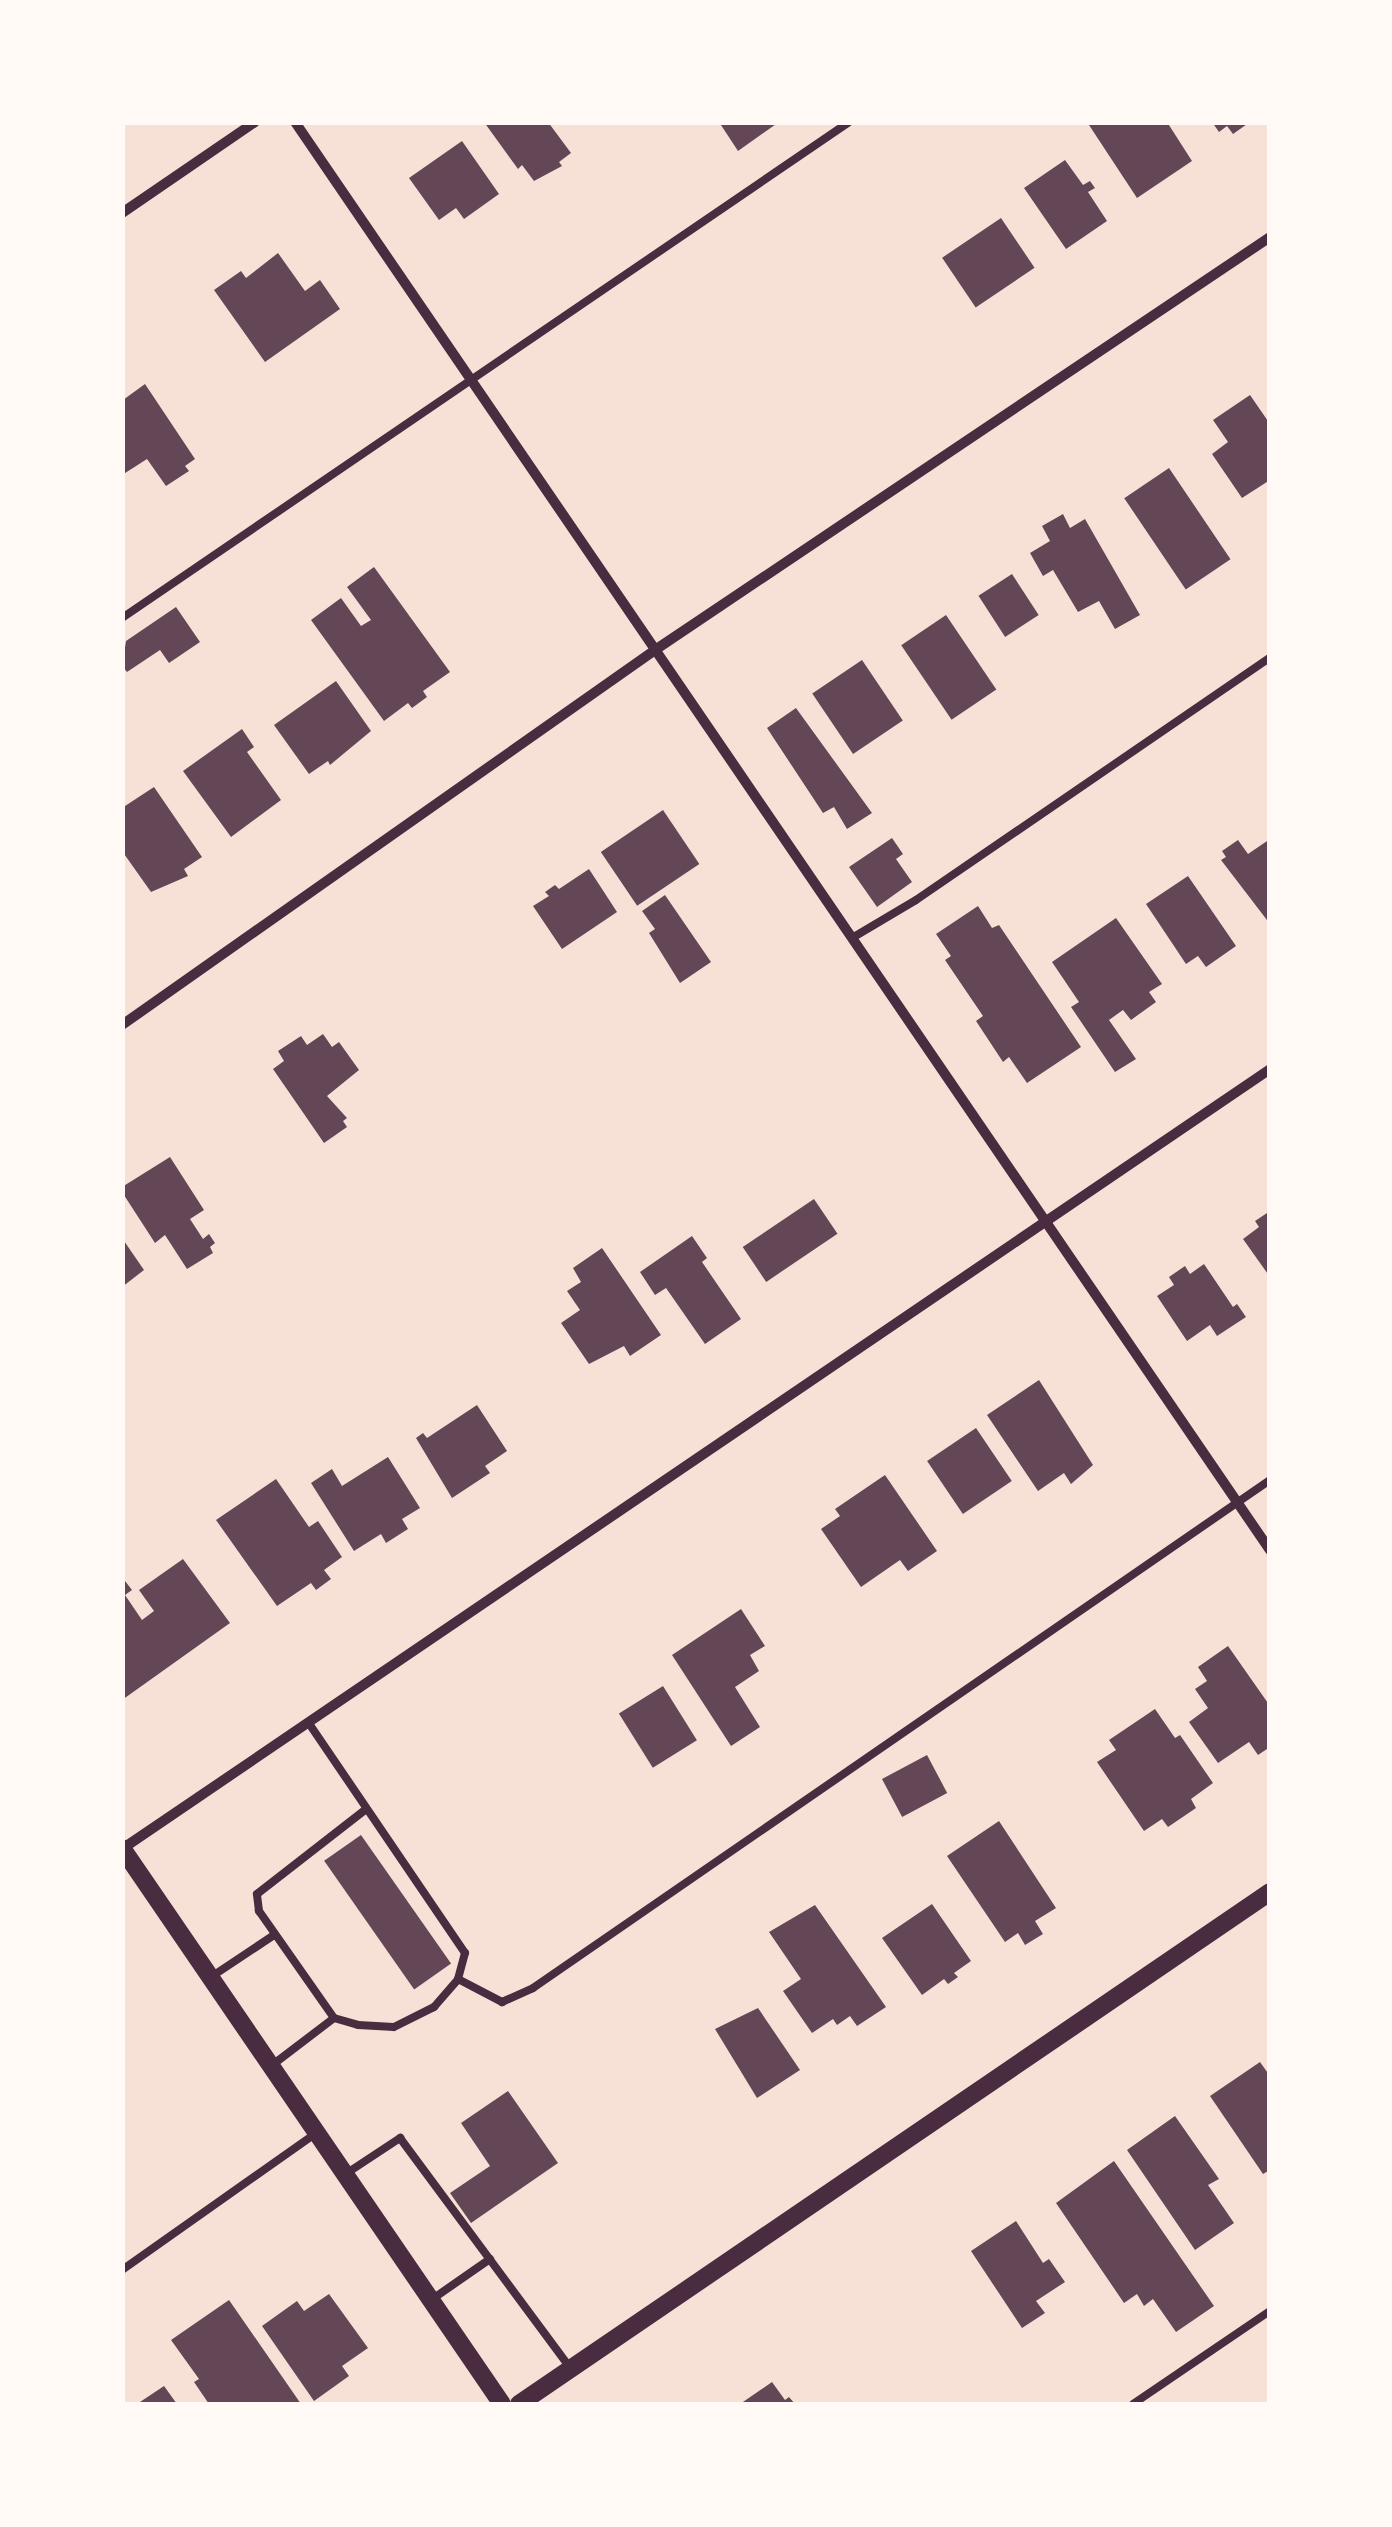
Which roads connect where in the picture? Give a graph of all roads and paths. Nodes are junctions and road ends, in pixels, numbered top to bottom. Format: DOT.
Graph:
graph roads {
  1 [pos="254,122"];
  2 [pos="295,122"];
  3 [pos="849,122"];
  4 [pos="122,212"];
  5 [pos="1270,237"];
  6 [pos="470,380"];
  7 [pos="122,618"];
  8 [pos="655,650"];
  9 [pos="1270,658"];
  10 [pos="852,938"];
  11 [pos="122,1026"];
  12 [pos="1270,1070"];
  13 [pos="1045,1222"];
  14 [pos="1270,1480"];
  15 [pos="1238,1504"];
  16 [pos="1270,1550"];
  17 [pos="308,1722"];
  18 [pos="366,1810"];
  19 [pos="122,1848"];
  20 [pos="1270,1892"];
  21 [pos="274,1936"];
  22 [pos="211,1978"];
  23 [pos="458,1979"];
  24 [pos="334,2018"];
  25 [pos="271,2066"];
  26 [pos="316,2132"];
  27 [pos="345,2174"];
  28 [pos="490,2258"];
  29 [pos="122,2270"];
  30 [pos="431,2300"];
  31 [pos="1270,2311"];
  32 [pos="572,2369"];
  33 [pos="502,2404"];
  34 [pos="519,2404"];
  35 [pos="1133,2404"];
  1 -- 4 [label="street"];
  2 -- 6 [label="street"];
  3 -- 6 [label="lane"];
  5 -- 8 [label="street"];
  6 -- 7 [label="lane"];
  6 -- 8 [label="street"];
  8 -- 10 [label="street"];
  8 -- 11 [label="street"];
  9 -- 10 [label="lane"];
  10 -- 13 [label="street"];
  12 -- 13 [label="street"];
  13 -- 15 [label="street"];
  13 -- 17 [label="street"];
  14 -- 15 [label="lane"];
  15 -- 16 [label="street"];
  15 -- 23 [label="lane"];
  17 -- 18 [label="lane"];
  17 -- 19 [label="street"];
  18 -- 21 [label="lane"];
  18 -- 23 [label="lane"];
  19 -- 22 [label="street"];
  20 -- 32 [label="street"];
  21 -- 22 [label="lane"];
  21 -- 24 [label="lane"];
  22 -- 25 [label="street"];
  23 -- 24 [label="lane"];
  24 -- 25 [label="lane"];
  25 -- 26 [label="street"];
  26 -- 27 [label="street"];
  26 -- 29 [label="lane"];
  27 -- 28 [label="lane"];
  27 -- 30 [label="street"];
  28 -- 30 [label="lane"];
  28 -- 32 [label="lane"];
  30 -- 33 [label="street"];
  31 -- 35 [label="lane"];
  32 -- 34 [label="street"];
}
